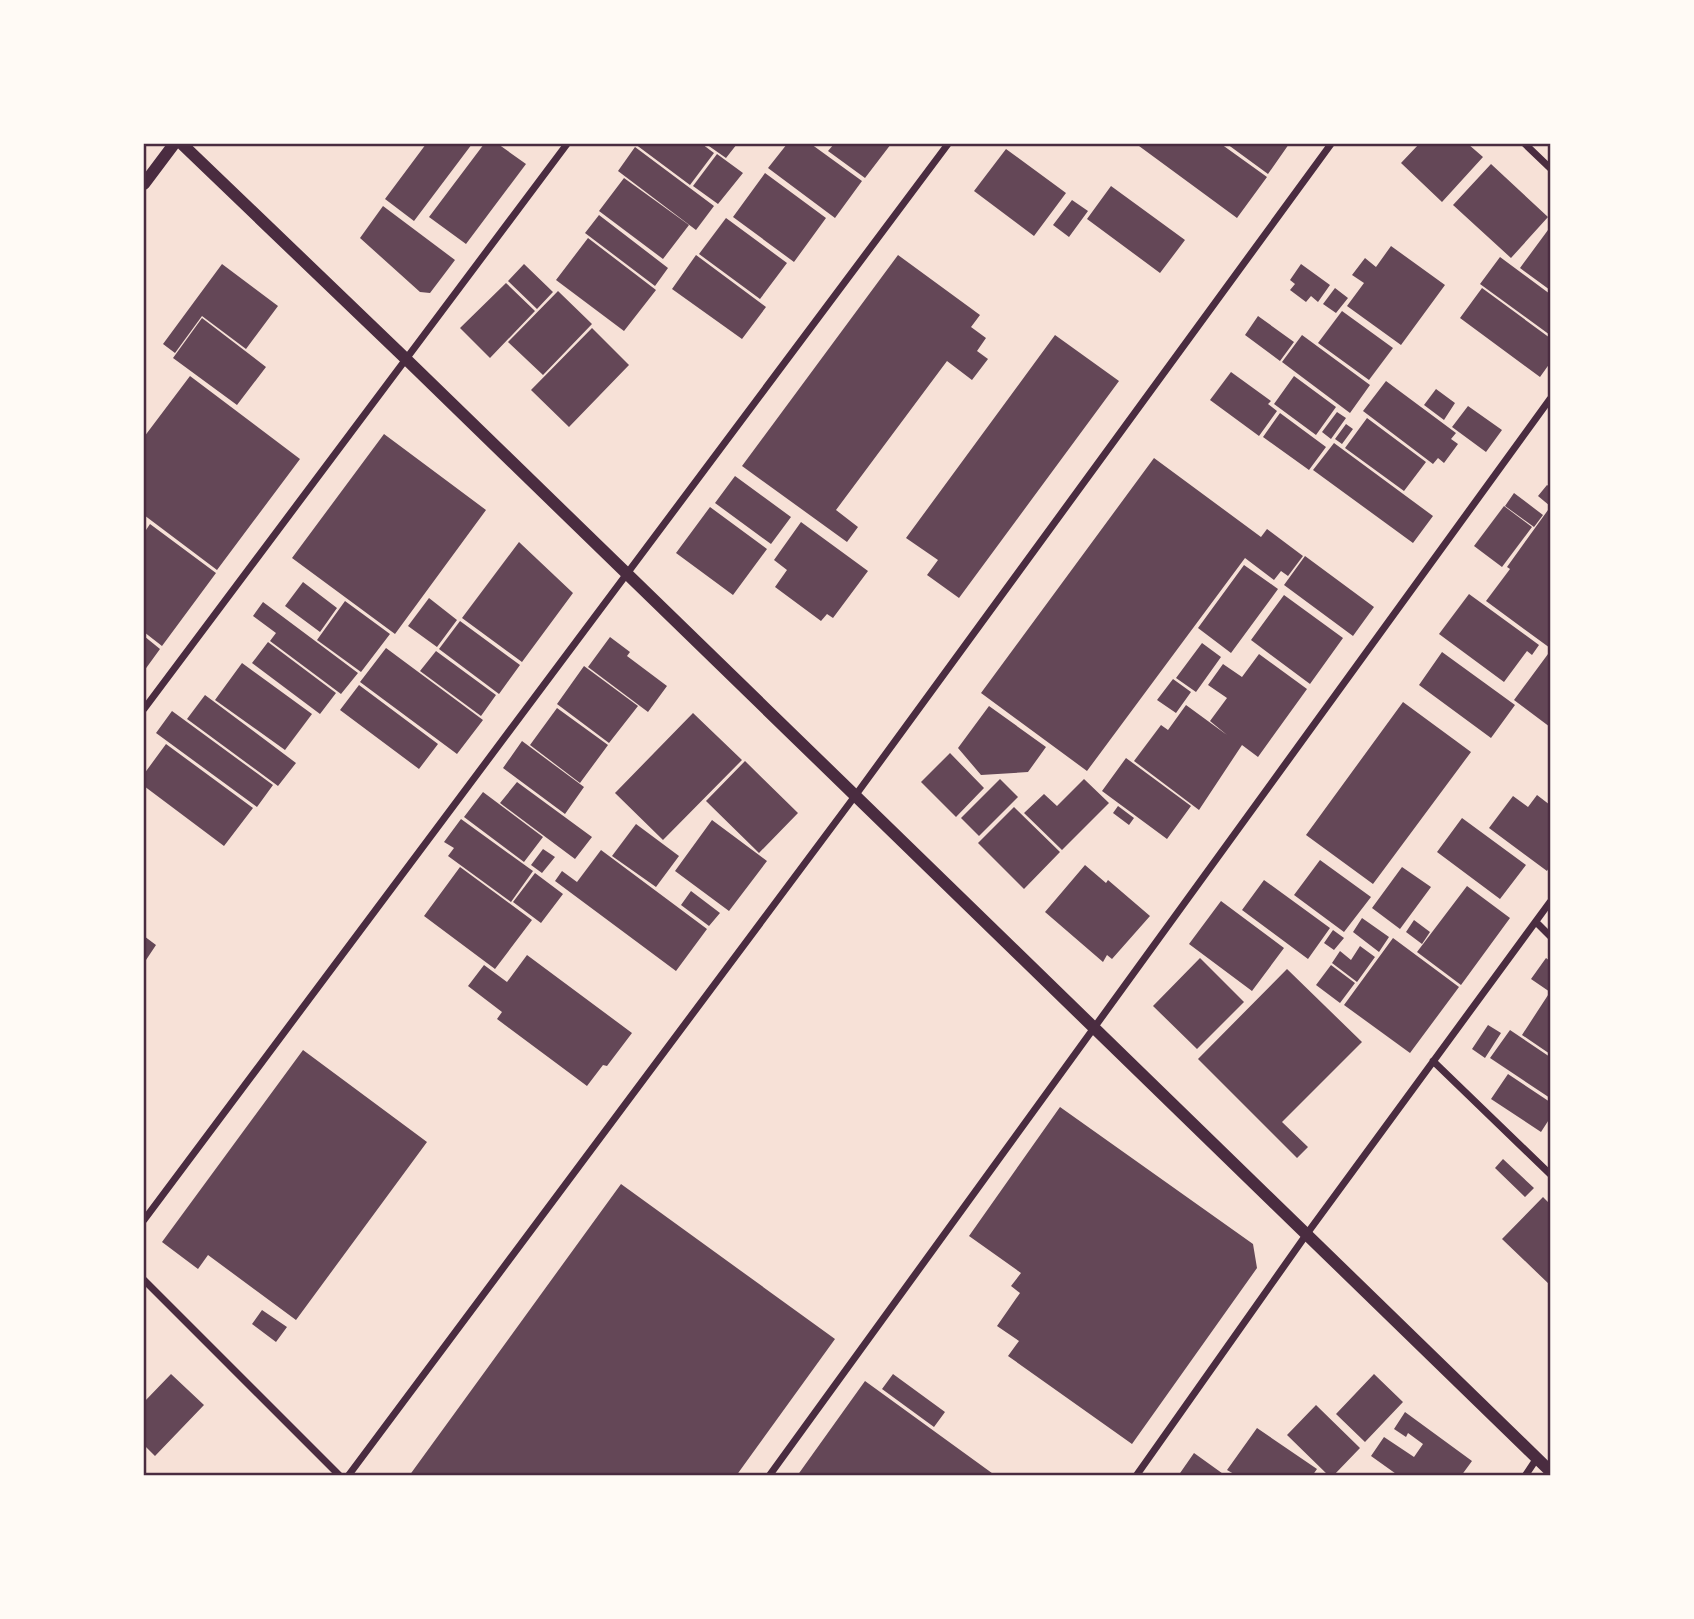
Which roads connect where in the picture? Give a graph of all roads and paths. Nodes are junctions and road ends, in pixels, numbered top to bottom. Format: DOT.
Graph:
graph roads {
  1 [pos="174,144"];
  2 [pos="181,144"];
  3 [pos="567,144"];
  4 [pos="948,144"];
  5 [pos="1331,144"];
  6 [pos="1525,144"];
  7 [pos="1550,168"];
  8 [pos="144,184"];
  9 [pos="406,359"];
  10 [pos="1550,399"];
  11 [pos="627,574"];
  12 [pos="144,709"];
  13 [pos="855,796"];
  14 [pos="1550,902"];
  15 [pos="1536,922"];
  16 [pos="1550,936"];
  17 [pos="1094,1027"];
  18 [pos="1433,1061"];
  19 [pos="1550,1174"];
  20 [pos="144,1220"];
  21 [pos="1306,1235"];
  22 [pos="144,1280"];
  23 [pos="1537,1458"];
  24 [pos="1550,1471"];
  25 [pos="340,1475"];
  26 [pos="348,1475"];
  27 [pos="769,1475"];
  28 [pos="1136,1475"];
  29 [pos="1525,1475"];
  1 -- 8 [label="street"];
  2 -- 9 [label="street"];
  3 -- 9 [label="street"];
  4 -- 11 [label="street"];
  5 -- 13 [label="street"];
  6 -- 7 [label="street"];
  9 -- 11 [label="street"];
  9 -- 12 [label="street"];
  10 -- 17 [label="street"];
  11 -- 13 [label="street"];
  11 -- 20 [label="street"];
  13 -- 17 [label="street"];
  13 -- 26 [label="street"];
  14 -- 15 [label="street"];
  15 -- 16 [label="street"];
  15 -- 18 [label="street"];
  17 -- 21 [label="street"];
  17 -- 27 [label="street"];
  18 -- 19 [label="street"];
  18 -- 21 [label="street"];
  21 -- 23 [label="street"];
  21 -- 28 [label="street"];
  22 -- 25 [label="street"];
  23 -- 24 [label="street"];
  23 -- 29 [label="street"];
}
